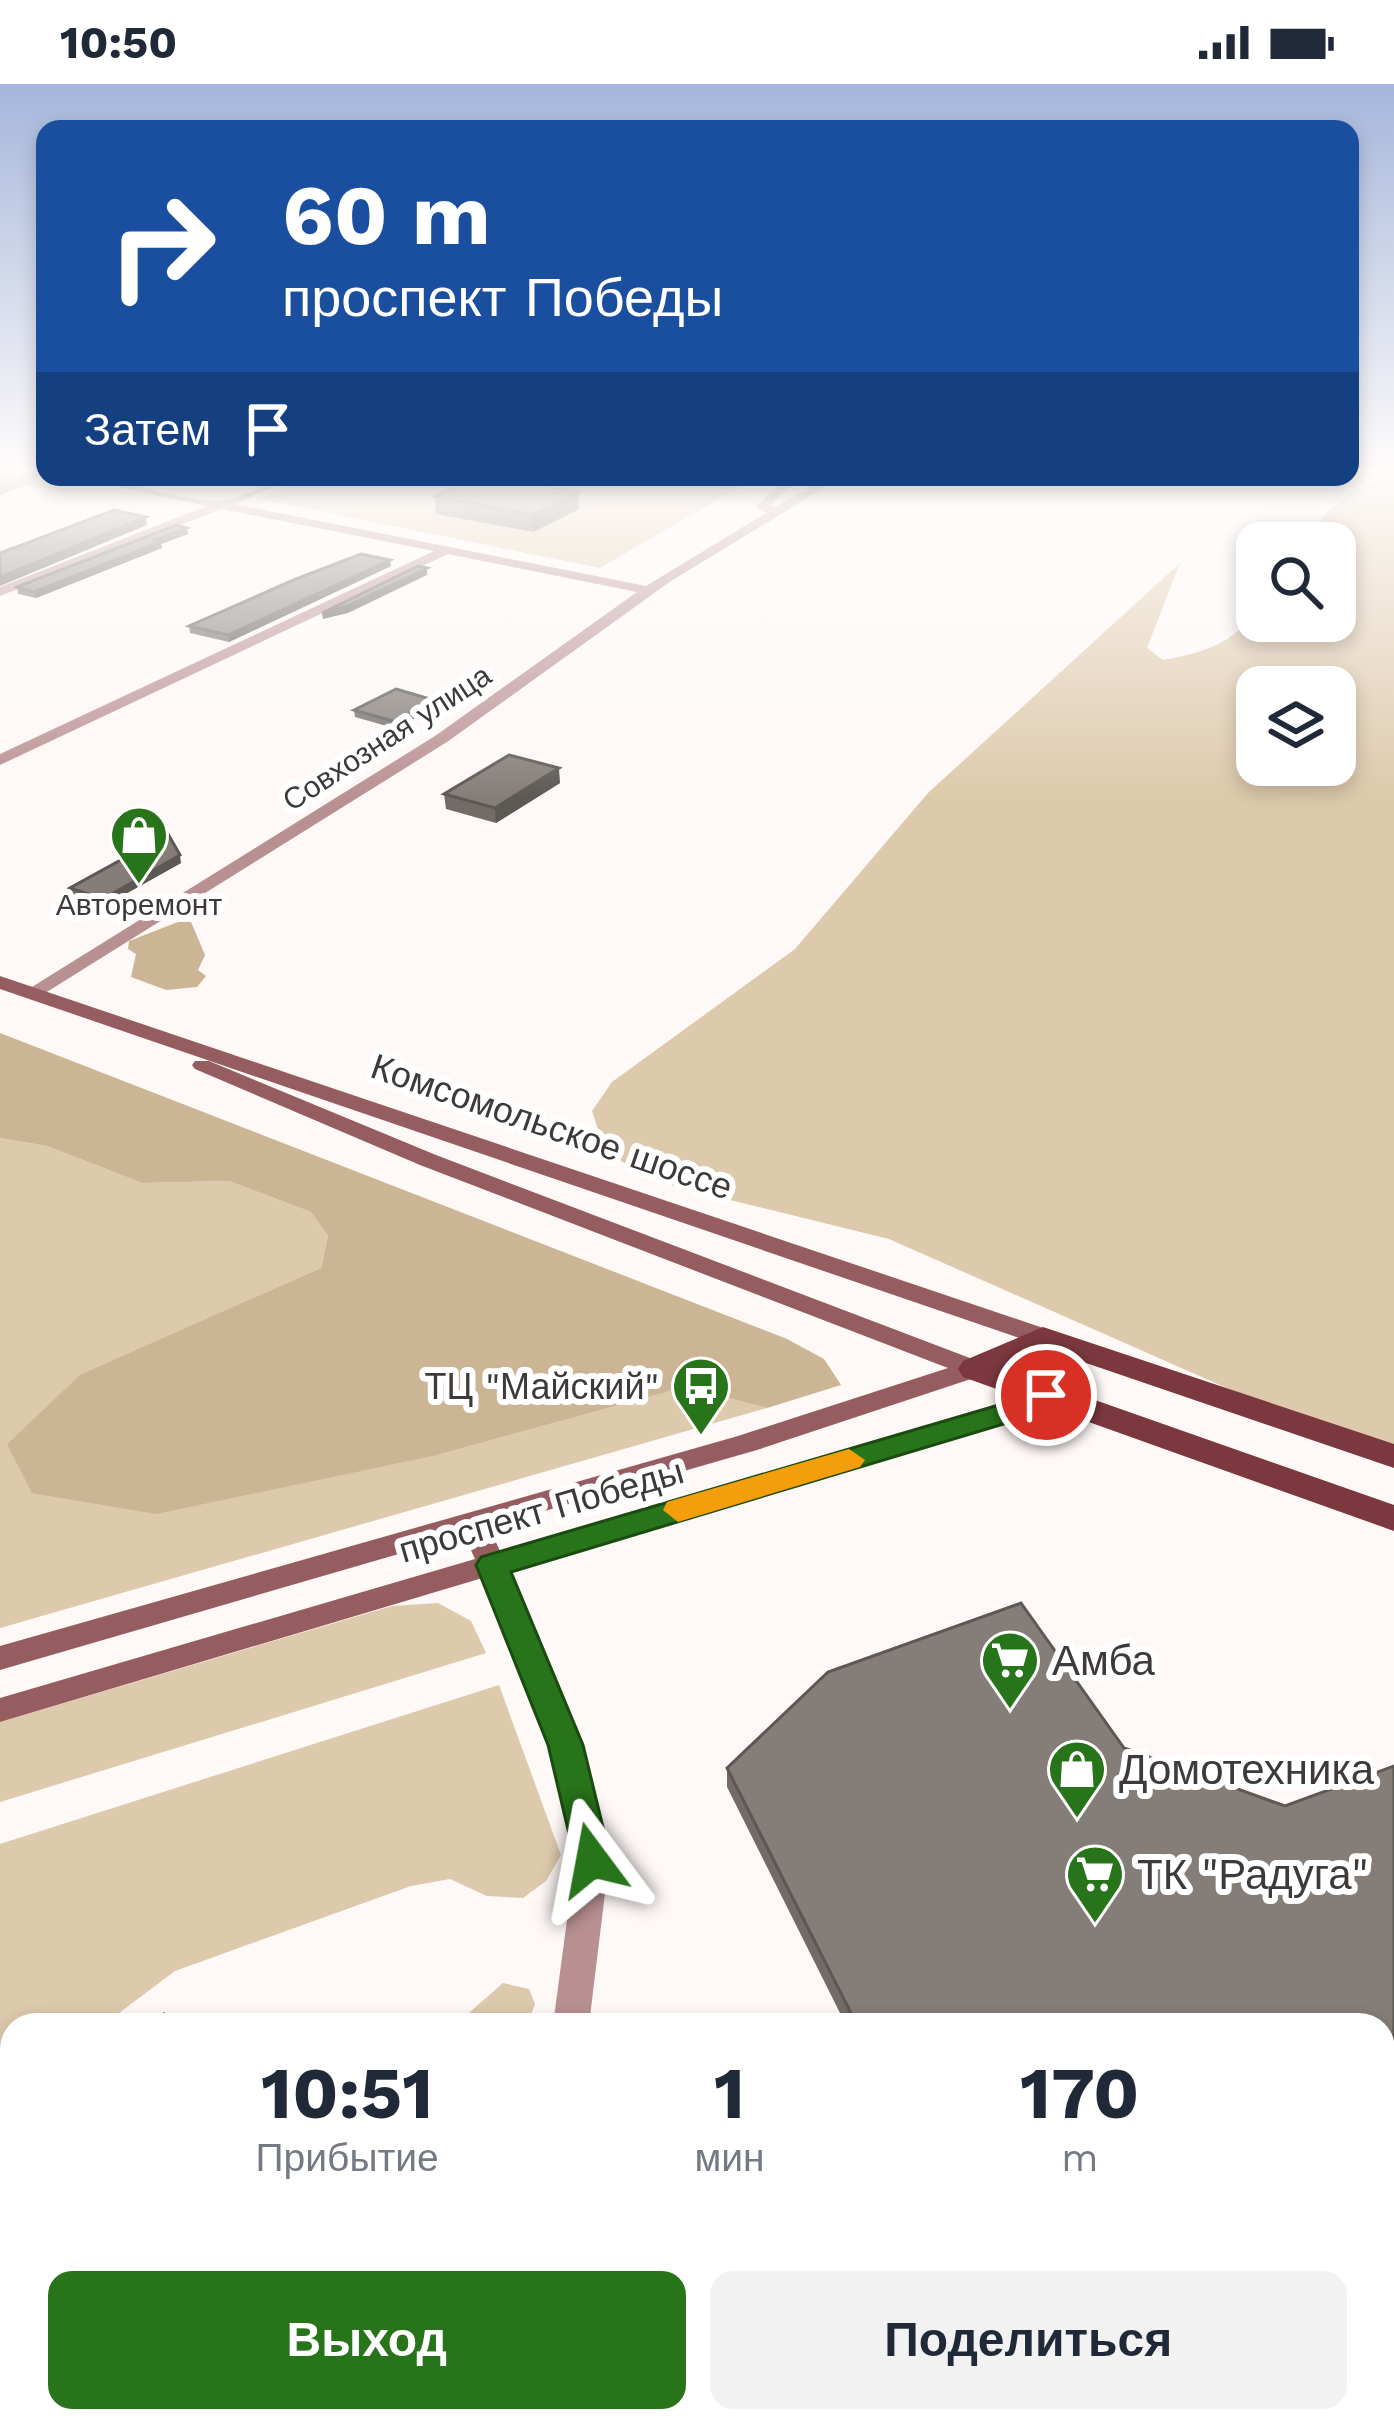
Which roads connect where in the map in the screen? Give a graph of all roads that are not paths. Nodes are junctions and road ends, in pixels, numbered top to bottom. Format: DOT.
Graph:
graph roads {
  1 [pos="380,582"];
  2 [pos="603,582"];
  3 [pos="667,582"];
  4 [pos="652,591"];
  5 [pos="0,760"];
  6 [pos="0,982"];
  7 [pos="34,994"];
  8 [pos="456,1133"];
  9 [pos="428,1160"];
  10 [pos="1042,1337"];
  11 [pos="974,1369"];
  12 [pos="1046,1395"];
  13 [pos="1394,1456"];
  14 [pos="1394,1518"];
  15 [pos="473,1522"];
  16 [pos="492,1565"];
  17 [pos="0,1658"];
  18 [pos="0,1710"];
  19 [pos="573,2013"];
  1 -- 5 [label="street"];
  2 -- 4 [label="street"];
  3 -- 4 [label="street, Совхозная улица"];
  4 -- 7 [label="street, Совхозная улица"];
  6 -- 7 [label="main road, Комсомольское шоссе"];
  7 -- 8 [label="main road, Комсомольское шоссе"];
  7 -- 9 [label="main road, Комсомольское шоссе"];
  8 -- 9 [label="main road"];
  8 -- 10 [label="main road, Комсомольское шоссе"];
  9 -- 11 [label="main road, Комсомольское шоссе"];
  10 -- 11 [label="main road"];
  10 -- 12 [label="main road"];
  10 -- 13 [label="main road, Комсомольское шоссе"];
  11 -- 12 [label="main road, Комсомольское шоссе"];
  11 -- 15 [label="main road, проспект Победы"];
  12 -- 14 [label="main road, Комсомольское шоссе"];
  12 -- 16 [label="main road, проспект Победы"];
  15 -- 16 [label="main road"];
  15 -- 17 [label="main road, проспект Победы"];
  16 -- 18 [label="main road, проспект Победы"];
  16 -- 19 [label="street"];
}
